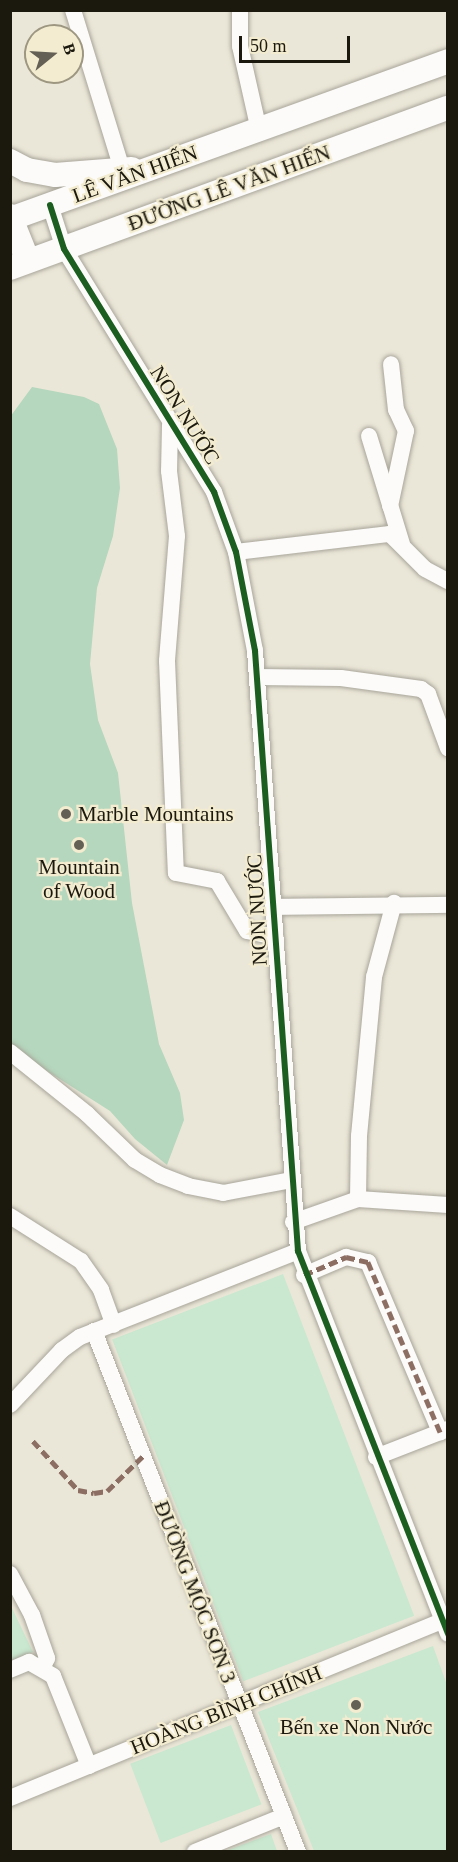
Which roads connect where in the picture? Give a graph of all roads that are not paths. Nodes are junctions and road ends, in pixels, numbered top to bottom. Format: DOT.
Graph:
graph roads {
  1 [pos="73,10"];
  2 [pos="240,10"];
  3 [pos="447,61"];
  4 [pos="447,108"];
  5 [pos="259,129"];
  6 [pos="10,161"];
  7 [pos="122,169"];
  8 [pos="149,169"];
  9 [pos="50,206"];
  10 [pos="11,218"];
  11 [pos="64,249"];
  12 [pos="19,265"];
  13 [pos="10,284"];
  14 [pos="391,364"];
  15 [pos="170,425"];
  16 [pos="369,436"];
  17 [pos="390,506"];
  18 [pos="402,544"];
  19 [pos="236,552"];
  20 [pos="447,581"];
  21 [pos="257,677"];
  22 [pos="447,748"];
  23 [pos="394,903"];
  24 [pos="447,905"];
  25 [pos="273,907"];
  26 [pos="275,937"];
  27 [pos="10,1052"];
  28 [pos="291,1180"];
  29 [pos="358,1199"];
  30 [pos="447,1205"];
  31 [pos="10,1216"];
  32 [pos="293,1222"];
  33 [pos="298,1251"];
  34 [pos="304,1275"];
  35 [pos="114,1325"];
  36 [pos="94,1331"];
  37 [pos="10,1405"];
  38 [pos="444,1430"];
  39 [pos="376,1457"];
  40 [pos="10,1574"];
  41 [pos="16,1595"];
  42 [pos="445,1628"];
  43 [pos="43,1667"];
  44 [pos="10,1670"];
  45 [pos="239,1704"];
  46 [pos="89,1766"];
  47 [pos="10,1798"];
  48 [pos="284,1816"];
  49 [pos="195,1851"];
  50 [pos="298,1851"];
  1 -- 7 [label="street"];
  2 -- 5 [label="street"];
  3 -- 5 [label="main road"];
  4 -- 11 [label="main road, ĐƯỜNG LÊ VĂN HIẾN"];
  5 -- 8 [label="main road, LÊ VĂN HIẾN"];
  6 -- 7 [label="main road"];
  7 -- 8 [label="main road"];
  8 -- 9 [label="main road, LÊ VĂN HIẾN"];
  9 -- 10 [label="main road, LÊ VĂN HIẾN"];
  9 -- 11 [label="street, NON NƯỚC"];
  10 -- 12 [label="main road"];
  11 -- 12 [label="main road, ĐƯỜNG LÊ VĂN HIẾN"];
  11 -- 15 [label="street, NON NƯỚC"];
  12 -- 13 [label="main road"];
  14 -- 17 [label="street"];
  15 -- 19 [label="street, NON NƯỚC"];
  15 -- 26 [label="street"];
  16 -- 17 [label="street"];
  17 -- 18 [label="street"];
  18 -- 19 [label="street"];
  18 -- 20 [label="street"];
  19 -- 21 [label="street, NON NƯỚC"];
  21 -- 22 [label="street"];
  21 -- 25 [label="street, NON NƯỚC"];
  23 -- 24 [label="street"];
  23 -- 25 [label="street"];
  23 -- 29 [label="street"];
  25 -- 26 [label="street, NON NƯỚC"];
  26 -- 28 [label="street, NON NƯỚC"];
  27 -- 28 [label="street"];
  28 -- 32 [label="street, NON NƯỚC"];
  29 -- 30 [label="street"];
  29 -- 32 [label="street"];
  31 -- 35 [label="street"];
  32 -- 33 [label="street, NON NƯỚC"];
  33 -- 34 [label="street, NON NƯỚC"];
  33 -- 35 [label="street"];
  34 -- 38 [label="street"];
  34 -- 39 [label="street, NON NƯỚC"];
  35 -- 36 [label="street"];
  36 -- 37 [label="street"];
  36 -- 45 [label="street, ĐƯỜNG MỘC SƠN 3"];
  38 -- 39 [label="street"];
  39 -- 42 [label="street, NON NƯỚC"];
  40 -- 41 [label="street"];
  41 -- 43 [label="street"];
  42 -- 45 [label="street, HOÀNG BÌNH CHÍNH"];
  43 -- 44 [label="street"];
  43 -- 46 [label="street"];
  45 -- 46 [label="street, HOÀNG BÌNH CHÍNH"];
  45 -- 48 [label="street, ĐƯỜNG MỘC SƠN 3"];
  46 -- 47 [label="street, HOÀNG BÌNH CHÍNH"];
  48 -- 49 [label="street"];
  48 -- 50 [label="street, ĐƯỜNG MỘC SƠN 3"];
}
